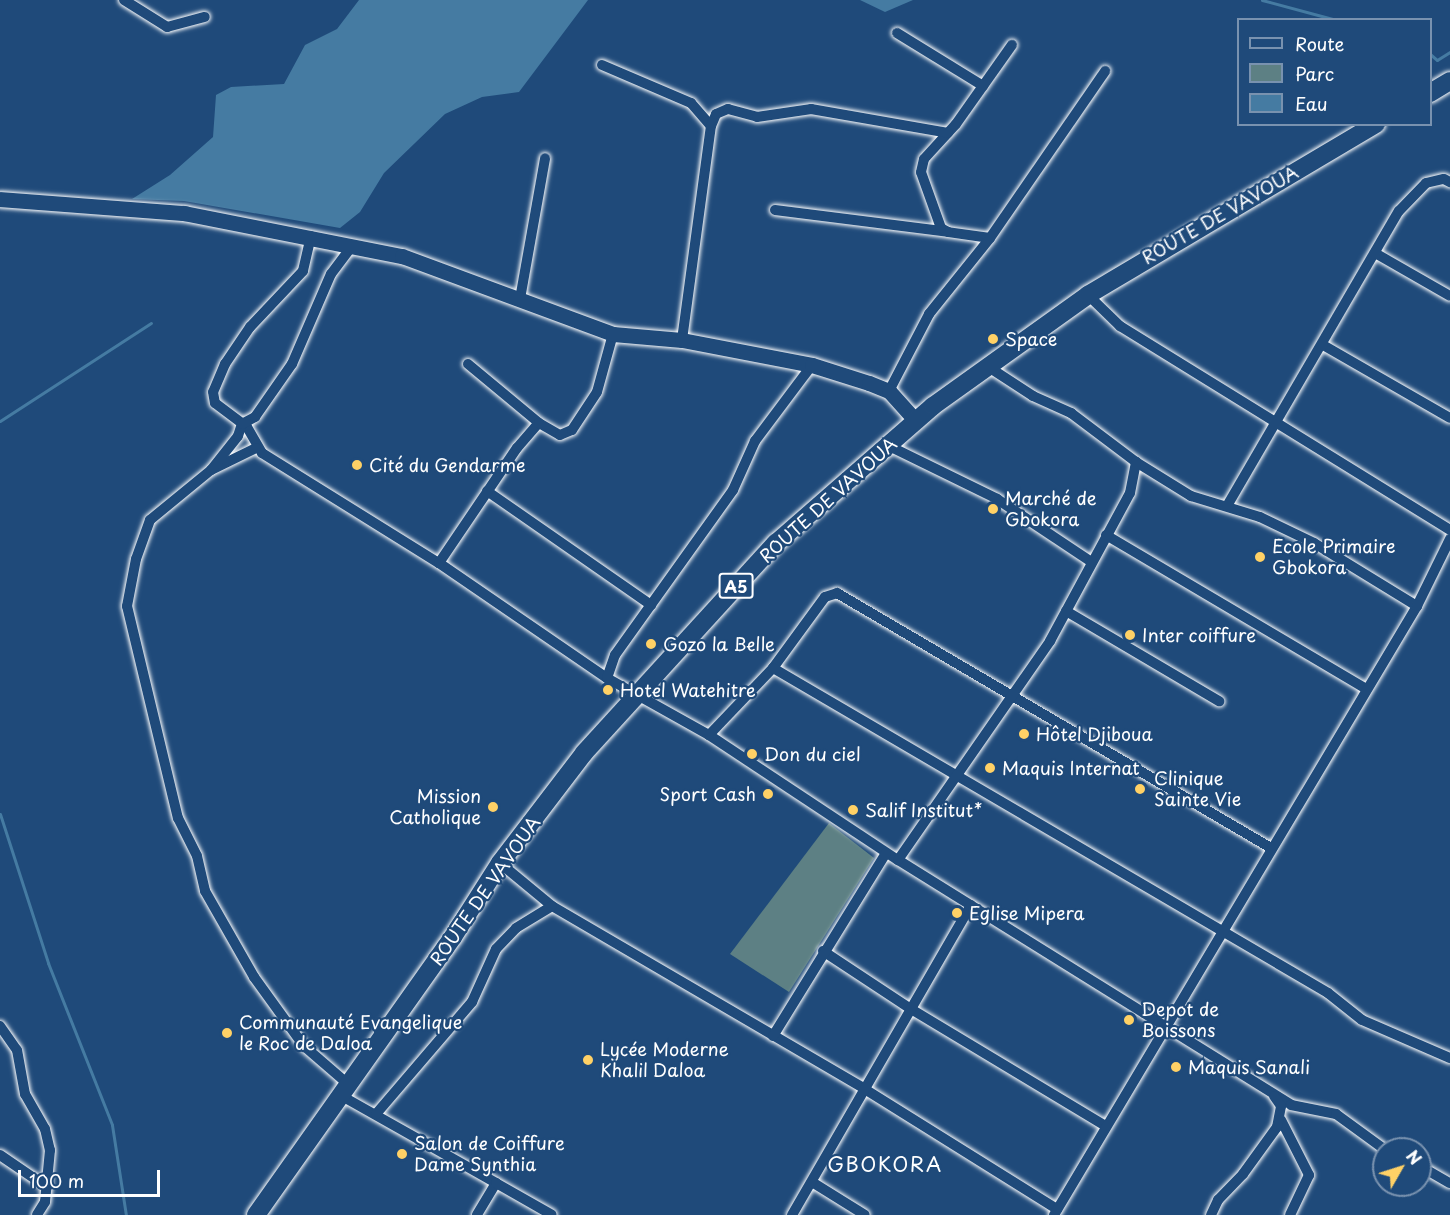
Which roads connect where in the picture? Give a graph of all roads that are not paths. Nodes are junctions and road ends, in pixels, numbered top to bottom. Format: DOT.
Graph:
graph roads {
  1 [pos="124,0"];
  2 [pos="205,17"];
  3 [pos="897,33"];
  4 [pos="1012,45"];
  5 [pos="602,65"];
  6 [pos="1105,71"];
  7 [pos="1450,81"];
  8 [pos="983,86"];
  9 [pos="1432,92"];
  10 [pos="711,126"];
  11 [pos="1373,126"];
  12 [pos="948,133"];
  13 [pos="545,158"];
  14 [pos="1450,182"];
  15 [pos="0,199"];
  16 [pos="775,210"];
  17 [pos="948,232"];
  18 [pos="311,236"];
  19 [pos="990,238"];
  20 [pos="353,245"];
  21 [pos="1375,253"];
  22 [pos="1088,295"];
  23 [pos="1450,296"];
  24 [pos="520,299"];
  25 [pos="613,334"];
  26 [pos="682,340"];
  27 [pos="1323,345"];
  28 [pos="468,364"];
  29 [pos="812,365"];
  30 [pos="987,366"];
  31 [pos="889,391"];
  32 [pos="1450,418"];
  33 [pos="916,421"];
  34 [pos="539,423"];
  35 [pos="1278,423"];
  36 [pos="242,424"];
  37 [pos="887,445"];
  38 [pos="256,448"];
  39 [pos="1136,462"];
  40 [pos="210,470"];
  41 [pos="487,491"];
  42 [pos="1227,506"];
  43 [pos="1450,530"];
  44 [pos="1106,535"];
  45 [pos="1450,539"];
  46 [pos="1090,561"];
  47 [pos="439,563"];
  48 [pos="651,605"];
  49 [pos="1417,606"];
  50 [pos="1066,610"];
  51 [pos="773,668"];
  52 [pos="607,678"];
  53 [pos="1366,689"];
  54 [pos="637,693"];
  55 [pos="1012,698"];
  56 [pos="1219,701"];
  57 [pos="709,735"];
  58 [pos="957,776"];
  59 [pos="1271,848"];
  60 [pos="886,853"];
  61 [pos="898,860"];
  62 [pos="500,863"];
  63 [pos="971,905"];
  64 [pos="552,906"];
  65 [pos="1222,932"];
  66 [pos="823,951"];
  67 [pos="911,1010"];
  68 [pos="1166,1025"];
  69 [pos="0,1026"];
  70 [pos="773,1036"];
  71 [pos="1450,1058"];
  72 [pos="863,1088"];
  73 [pos="344,1090"];
  74 [pos="1270,1092"];
  75 [pos="376,1114"];
  76 [pos="1281,1120"];
  77 [pos="1106,1126"];
  78 [pos="1372,1140"];
  79 [pos="0,1155"];
  80 [pos="1432,1173"];
  81 [pos="812,1182"];
  82 [pos="496,1183"];
  83 [pos="1450,1183"];
  84 [pos="47,1187"];
  85 [pos="1055,1212"];
  86 [pos="37,1215"];
  87 [pos="256,1215"];
  88 [pos="477,1215"];
  89 [pos="552,1215"];
  90 [pos="792,1215"];
  91 [pos="865,1215"];
  92 [pos="1211,1215"];
  93 [pos="1290,1215"];
  1 -- 2 [label="street"];
  3 -- 8 [label="street"];
  4 -- 8 [label="street"];
  5 -- 10 [label="street"];
  6 -- 19 [label="street"];
  7 -- 9 [label="main road"];
  8 -- 12 [label="street"];
  10 -- 12 [label="street"];
  10 -- 26 [label="street"];
  11 -- 22 [label="main road, ROUTE DE VAVOUA / A5"];
  12 -- 17 [label="street"];
  13 -- 24 [label="street"];
  14 -- 21 [label="street"];
  15 -- 18 [label="street"];
  16 -- 17 [label="street"];
  17 -- 19 [label="street"];
  18 -- 20 [label="street"];
  18 -- 36 [label="street"];
  19 -- 31 [label="street"];
  20 -- 24 [label="street"];
  20 -- 36 [label="street"];
  21 -- 23 [label="street"];
  21 -- 27 [label="street"];
  22 -- 30 [label="main road, ROUTE DE VAVOUA / A5"];
  22 -- 35 [label="street"];
  24 -- 25 [label="street"];
  25 -- 26 [label="street"];
  25 -- 34 [label="street"];
  26 -- 29 [label="street"];
  27 -- 32 [label="street"];
  27 -- 35 [label="street"];
  28 -- 34 [label="street"];
  29 -- 31 [label="street"];
  29 -- 48 [label="street"];
  30 -- 33 [label="main road, ROUTE DE VAVOUA / A5"];
  30 -- 39 [label="street"];
  31 -- 33 [label="street"];
  33 -- 37 [label="main road, ROUTE DE VAVOUA / A5"];
  34 -- 41 [label="street"];
  35 -- 42 [label="street"];
  35 -- 43 [label="street"];
  36 -- 38 [label="street"];
  36 -- 40 [label="street"];
  37 -- 46 [label="street"];
  37 -- 54 [label="main road, ROUTE DE VAVOUA / A5"];
  38 -- 40 [label="street"];
  38 -- 47 [label="street"];
  39 -- 42 [label="street"];
  39 -- 44 [label="street"];
  40 -- 73 [label="street"];
  41 -- 47 [label="street"];
  41 -- 48 [label="street"];
  42 -- 49 [label="street"];
  44 -- 46 [label="street"];
  44 -- 53 [label="street"];
  45 -- 49 [label="street"];
  46 -- 50 [label="street"];
  47 -- 52 [label="street"];
  48 -- 52 [label="street"];
  49 -- 53 [label="street"];
  50 -- 55 [label="street"];
  50 -- 56 [label="street"];
  51 -- 55 [label="street"];
  51 -- 57 [label="street"];
  51 -- 58 [label="street"];
  52 -- 54 [label="street"];
  53 -- 59 [label="street"];
  54 -- 57 [label="street"];
  54 -- 62 [label="main road, ROUTE DE VAVOUA / A5"];
  55 -- 58 [label="street"];
  55 -- 59 [label="street"];
  57 -- 60 [label="street"];
  58 -- 61 [label="street"];
  58 -- 65 [label="street"];
  59 -- 65 [label="street"];
  60 -- 61 [label="street"];
  60 -- 66 [label="street"];
  61 -- 63 [label="street"];
  62 -- 64 [label="street"];
  62 -- 73 [label="main road, ROUTE DE VAVOUA / A5"];
  63 -- 67 [label="street"];
  63 -- 68 [label="street"];
  64 -- 70 [label="street"];
  64 -- 75 [label="street"];
  65 -- 68 [label="street"];
  65 -- 71 [label="street"];
  66 -- 67 [label="street"];
  66 -- 70 [label="street"];
  67 -- 72 [label="street"];
  67 -- 77 [label="street"];
  68 -- 74 [label="street"];
  68 -- 77 [label="street"];
  69 -- 84 [label="street"];
  70 -- 72 [label="street"];
  72 -- 81 [label="street"];
  72 -- 85 [label="street"];
  73 -- 75 [label="street"];
  73 -- 87 [label="main road, ROUTE DE VAVOUA / A5"];
  74 -- 76 [label="street"];
  74 -- 78 [label="street"];
  75 -- 82 [label="street"];
  76 -- 92 [label="street"];
  76 -- 93 [label="street"];
  77 -- 85 [label="street"];
  79 -- 84 [label="street"];
  80 -- 83 [label="street"];
  81 -- 90 [label="street"];
  81 -- 91 [label="street"];
  82 -- 88 [label="street"];
  82 -- 89 [label="street"];
  84 -- 86 [label="street"];
}
